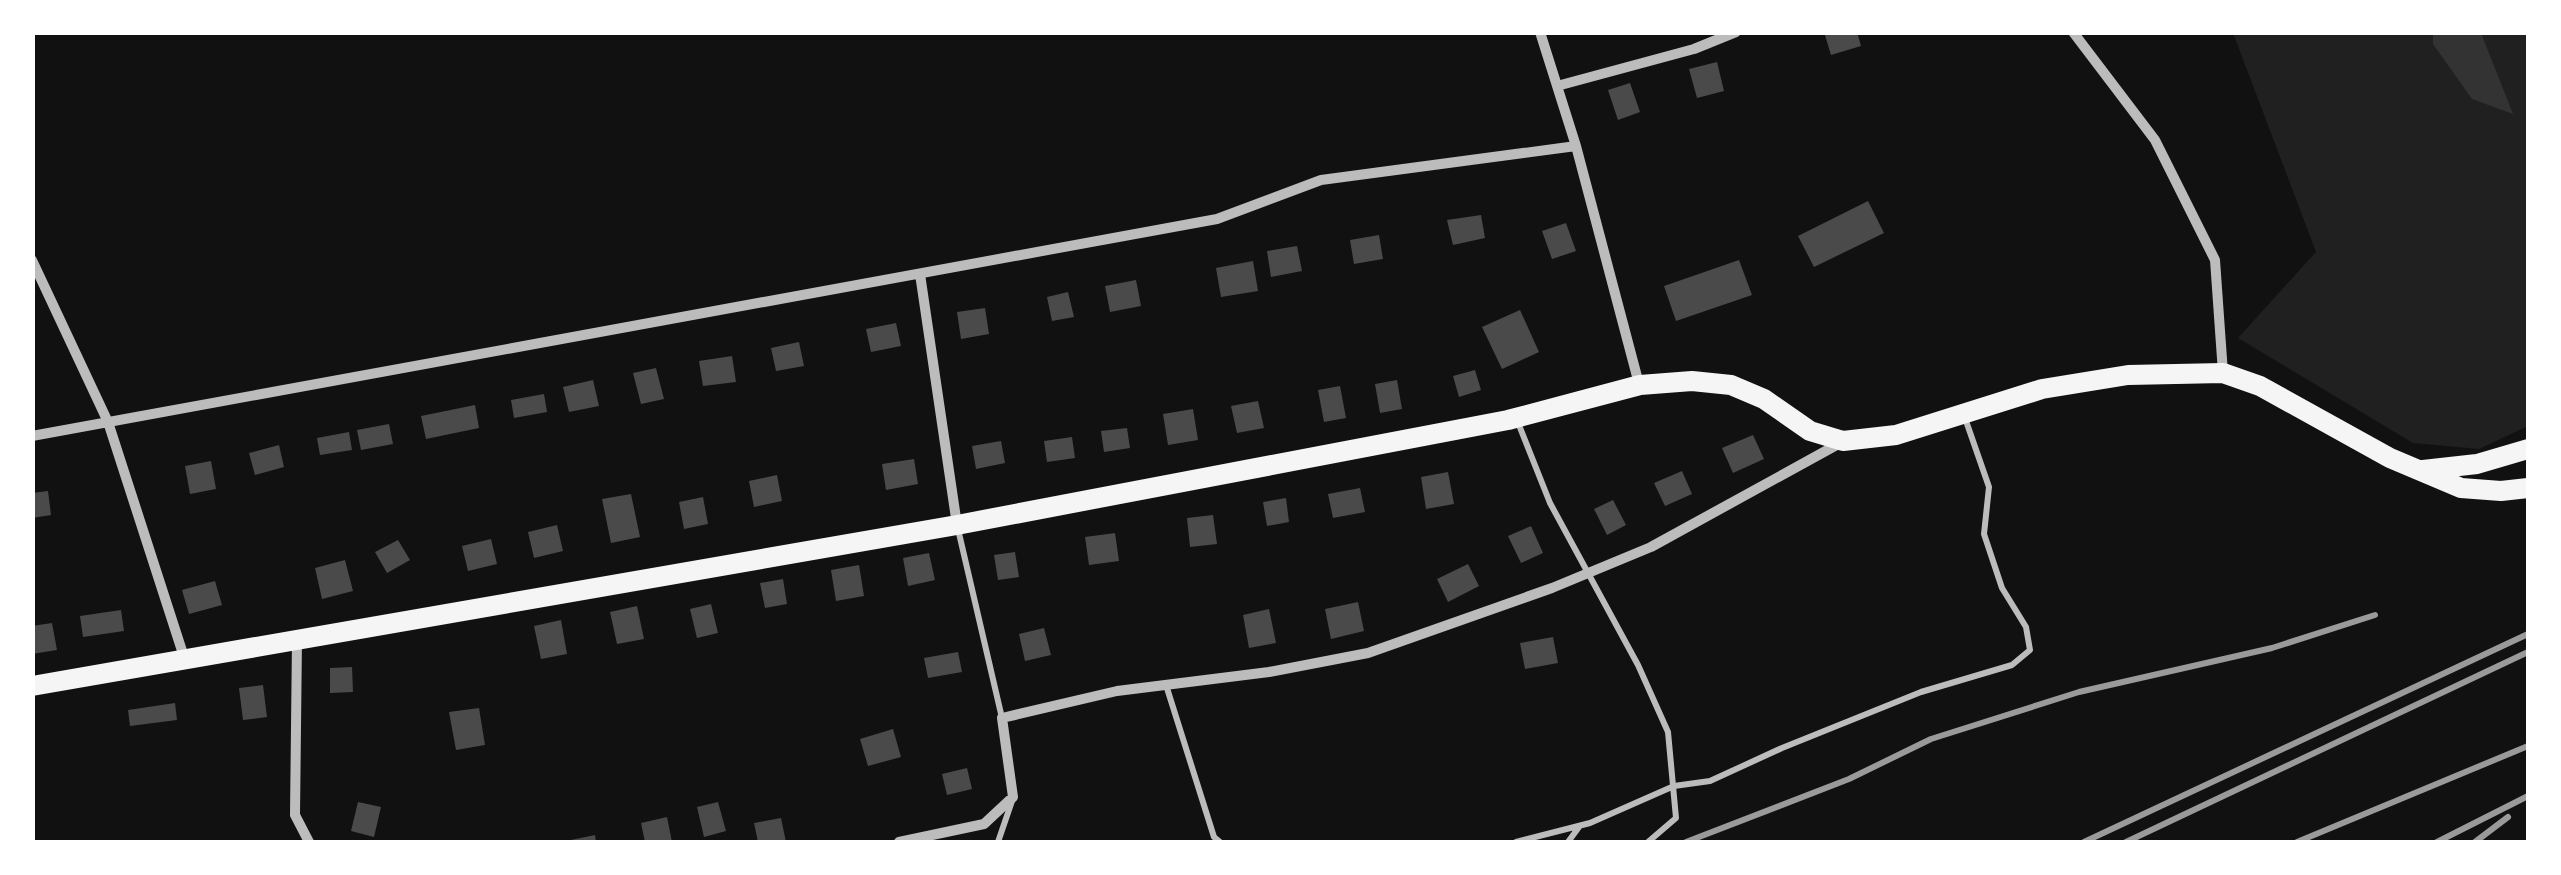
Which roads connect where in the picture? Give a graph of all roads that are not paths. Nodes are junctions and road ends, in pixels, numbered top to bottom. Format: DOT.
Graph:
graph roads {
  1 [pos="1540,32"];
  2 [pos="1736,32"];
  3 [pos="2072,32"];
  4 [pos="1557,86"];
  5 [pos="1576,146"];
  6 [pos="32,260"];
  7 [pos="920,274"];
  8 [pos="2223,373"];
  9 [pos="1640,385"];
  10 [pos="1963,412"];
  11 [pos="1516,418"];
  12 [pos="108,422"];
  13 [pos="32,436"];
  14 [pos="1843,441"];
  15 [pos="2528,448"];
  16 [pos="2417,470"];
  17 [pos="2528,488"];
  18 [pos="957,525"];
  19 [pos="1588,573"];
  20 [pos="297,638"];
  21 [pos="184,657"];
  22 [pos="1166,685"];
  23 [pos="32,686"];
  24 [pos="1002,718"];
  25 [pos="1674,786"];
  26 [pos="1012,797"];
  27 [pos="1580,826"];
  28 [pos="309,842"];
  29 [pos="899,842"];
  30 [pos="998,842"];
  31 [pos="1220,842"];
  32 [pos="1516,842"];
  33 [pos="1568,842"];
  34 [pos="1648,842"];
  1 -- 4 [label="street"];
  2 -- 4 [label="street"];
  3 -- 8 [label="street"];
  4 -- 5 [label="street"];
  5 -- 7 [label="street"];
  5 -- 9 [label="street"];
  6 -- 12 [label="street"];
  7 -- 12 [label="street"];
  7 -- 18 [label="street"];
  8 -- 10 [label="main road"];
  8 -- 16 [label="main road"];
  9 -- 11 [label="main road"];
  9 -- 14 [label="main road"];
  10 -- 14 [label="main road"];
  10 -- 25 [label="lane"];
  11 -- 18 [label="main road"];
  11 -- 19 [label="lane"];
  12 -- 13 [label="street"];
  12 -- 21 [label="street"];
  14 -- 19 [label="street"];
  15 -- 16 [label="main road"];
  16 -- 17 [label="main road"];
  18 -- 20 [label="main road"];
  18 -- 24 [label="lane"];
  19 -- 22 [label="street"];
  19 -- 25 [label="lane"];
  20 -- 21 [label="main road"];
  20 -- 28 [label="street"];
  21 -- 23 [label="main road"];
  22 -- 24 [label="street"];
  22 -- 31 [label="lane"];
  24 -- 26 [label="street"];
  25 -- 27 [label="lane"];
  25 -- 34 [label="lane"];
  26 -- 29 [label="street"];
  26 -- 30 [label="lane"];
  27 -- 32 [label="lane"];
  27 -- 33 [label="lane"];
}
